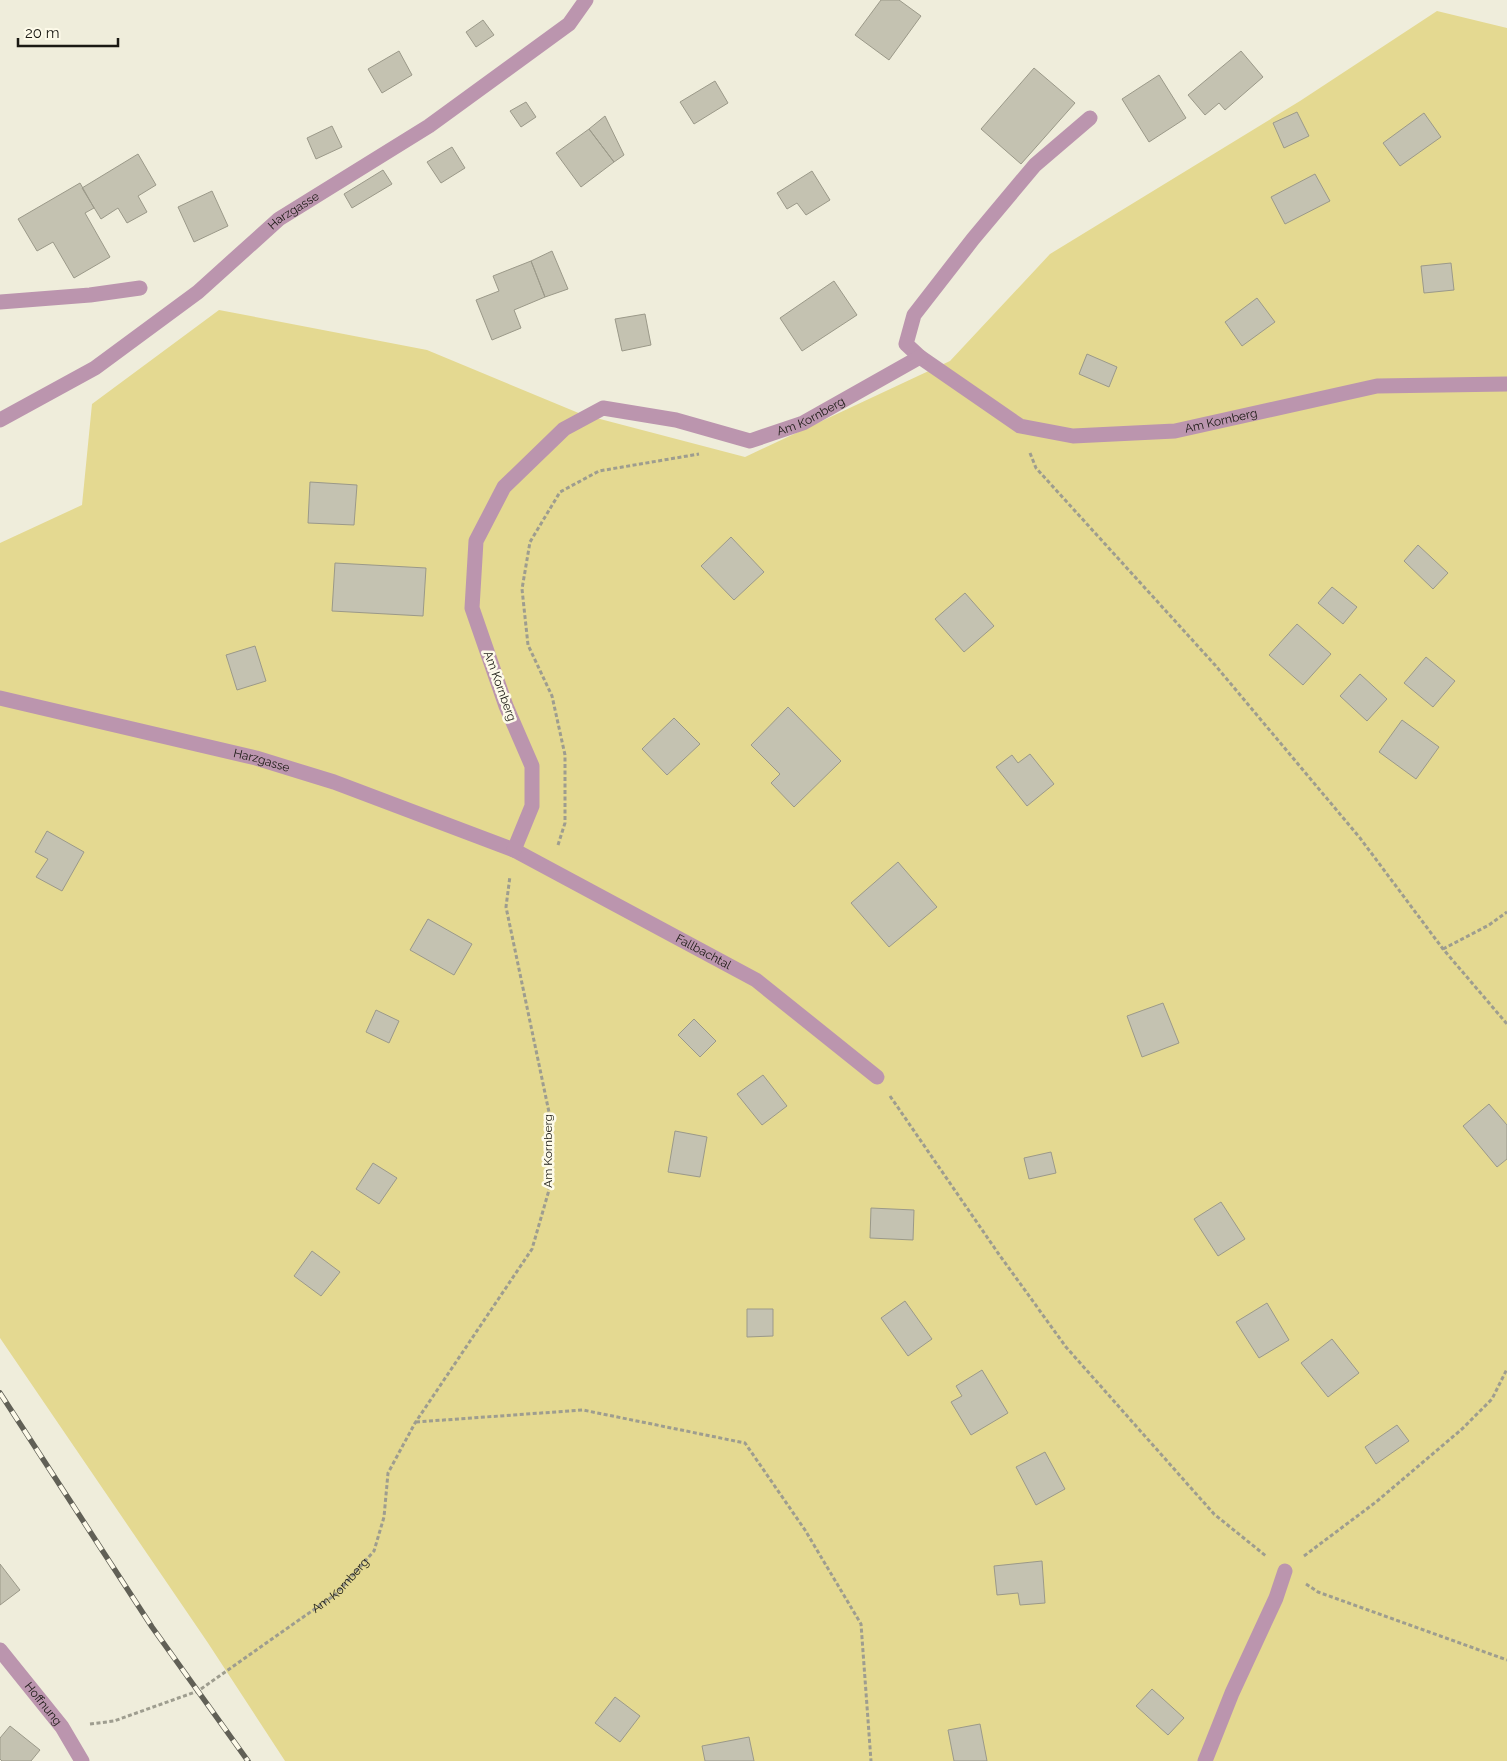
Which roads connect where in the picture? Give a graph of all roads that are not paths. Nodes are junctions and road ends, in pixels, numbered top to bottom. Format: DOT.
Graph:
graph roads {
  1 [pos="586,0"];
  2 [pos="1090,118"];
  3 [pos="140,288"];
  4 [pos="0,302"];
  5 [pos="920,357"];
  6 [pos="1507,384"];
  7 [pos="0,420"];
  8 [pos="0,698"];
  9 [pos="514,850"];
  10 [pos="877,1077"];
  11 [pos="1285,1571"];
  12 [pos="0,1650"];
  13 [pos="82,1761"];
  14 [pos="1205,1761"];
  1 -- 7 [label="street, Harzgasse"];
  2 -- 5 [label="street"];
  3 -- 4 [label="street"];
  5 -- 6 [label="street, Am Kornberg"];
  5 -- 9 [label="street, Am Kornberg"];
  8 -- 9 [label="street, Harzgasse"];
  9 -- 10 [label="street, Fallbachtal"];
  11 -- 14 [label="street"];
  12 -- 13 [label="street, Hoffnung"];
}
